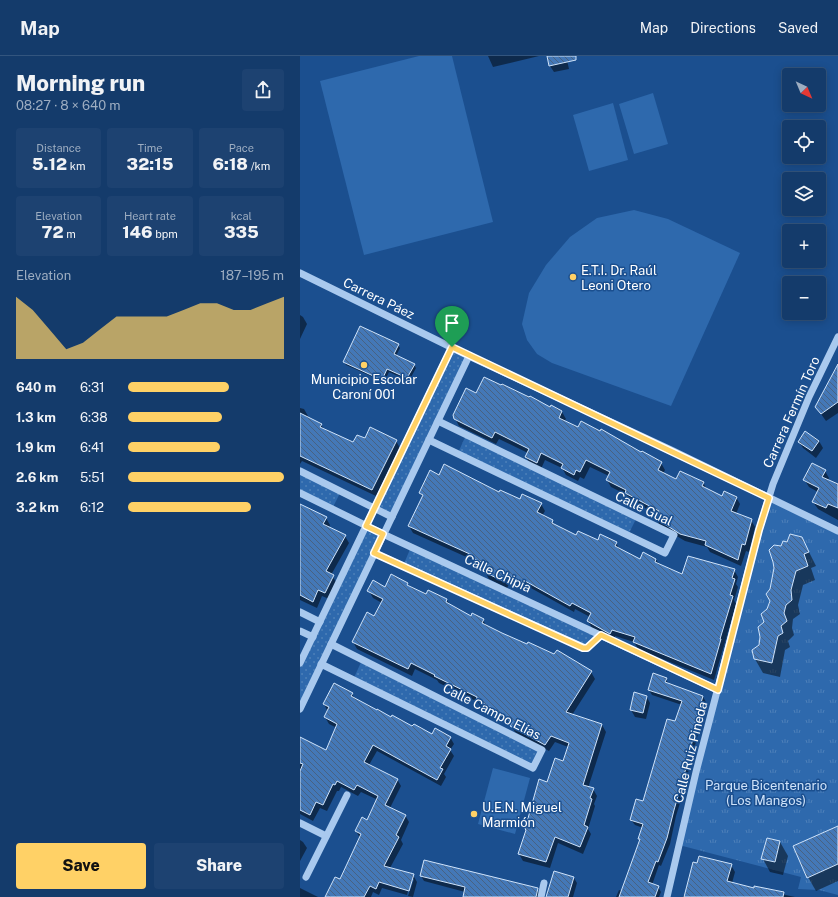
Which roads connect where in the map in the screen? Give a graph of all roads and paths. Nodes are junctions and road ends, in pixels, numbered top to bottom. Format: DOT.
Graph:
graph roads {
  1 [pos="300,273"];
  2 [pos="837,340"];
  3 [pos="452,347"];
  4 [pos="469,356"];
  5 [pos="438,421"];
  6 [pos="429,440"];
  7 [pos="300,471"];
  8 [pos="300,493"];
  9 [pos="769,498"];
  10 [pos="374,508"];
  11 [pos="392,517"];
  12 [pos="366,526"];
  13 [pos="838,531"];
  14 [pos="383,534"];
  15 [pos="374,553"];
  16 [pos="300,612"];
  17 [pos="320,622"];
  18 [pos="300,631"];
  19 [pos="601,635"];
  20 [pos="312,637"];
  21 [pos="331,644"];
  22 [pos="300,663"];
  23 [pos="321,664"];
  24 [pos="718,690"];
  25 [pos="300,709"];
  26 [pos="347,795"];
  27 [pos="300,823"];
  28 [pos="326,836"];
  29 [pos="306,877"];
  30 [pos="544,883"];
  31 [pos="541,897"];
  32 [pos="667,897"];
  1 -- 3 [label="street, Carrera Páez"];
  2 -- 9 [label="street, Carrera Fermín Toro"];
  3 -- 4 [label="street, Carrera Páez"];
  3 -- 10 [label="street"];
  4 -- 5 [label="street"];
  4 -- 9 [label="street, Carrera Páez"];
  5 -- 6 [label="street"];
  5 -- 6 [label="street, Calle Gual"];
  6 -- 11 [label="street"];
  7 -- 10 [label="street"];
  8 -- 12 [label="street, Calle Chipia"];
  9 -- 13 [label="street, Carrera Páez"];
  9 -- 24 [label="street, Calle Ruiz Pineda"];
  10 -- 11 [label="street"];
  10 -- 12 [label="street"];
  11 -- 14 [label="street"];
  12 -- 14 [label="street, Calle Chipia"];
  12 -- 17 [label="street"];
  14 -- 15 [label="street"];
  14 -- 19 [label="street, Calle Chipia"];
  15 -- 19 [label="street"];
  15 -- 21 [label="street"];
  16 -- 17 [label="street"];
  17 -- 20 [label="street"];
  18 -- 20 [label="street"];
  19 -- 24 [label="street, Calle Chipia"];
  20 -- 22 [label="street"];
  21 -- 23 [label="street"];
  21 -- 23 [label="street, Calle Campo Elías"];
  23 -- 25 [label="street"];
  24 -- 32 [label="street, Calle Ruiz Pineda"];
  26 -- 28 [label="street"];
  27 -- 28 [label="street"];
  28 -- 29 [label="street"];
  30 -- 31 [label="street"];
}
